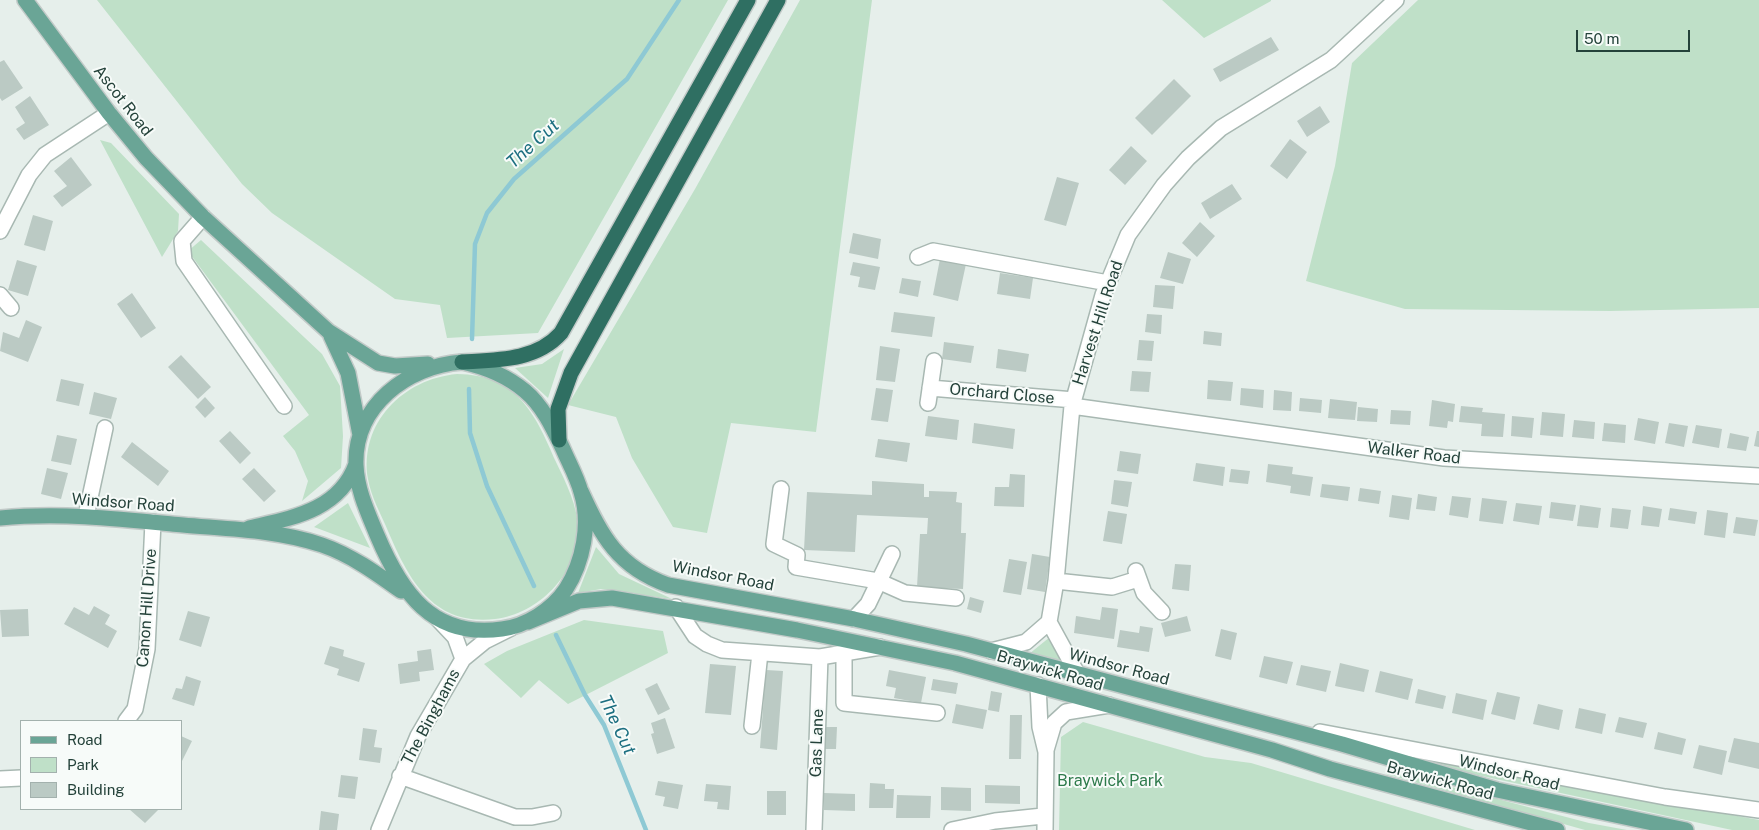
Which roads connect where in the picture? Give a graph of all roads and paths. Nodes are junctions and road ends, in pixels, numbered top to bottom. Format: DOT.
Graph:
graph roads {
  1 [pos="25,0"];
  2 [pos="748,0"];
  3 [pos="778,0"];
  4 [pos="1396,0"];
  5 [pos="109,114"];
  6 [pos="202,217"];
  7 [pos="0,231"];
  8 [pos="918,257"];
  9 [pos="1108,283"];
  10 [pos="0,295"];
  11 [pos="12,308"];
  12 [pos="328,332"];
  13 [pos="934,361"];
  14 [pos="458,363"];
  15 [pos="1073,403"];
  16 [pos="284,406"];
  17 [pos="105,428"];
  18 [pos="360,437"];
  19 [pos="559,440"];
  20 [pos="356,464"];
  21 [pos="1759,476"];
  22 [pos="781,489"];
  23 [pos="581,491"];
  24 [pos="86,516"];
  25 [pos="0,518"];
  26 [pos="153,522"];
  27 [pos="242,529"];
  28 [pos="892,554"];
  29 [pos="878,581"];
  30 [pos="1056,581"];
  31 [pos="956,598"];
  32 [pos="412,599"];
  33 [pos="676,607"];
  34 [pos="1162,612"];
  35 [pos="437,618"];
  36 [pos="854,619"];
  37 [pos="1049,622"];
  38 [pos="523,624"];
  39 [pos="884,646"];
  40 [pos="991,652"];
  41 [pos="760,653"];
  42 [pos="844,654"];
  43 [pos="820,657"];
  44 [pos="463,659"];
  45 [pos="1078,675"];
  46 [pos="1038,686"];
  47 [pos="1109,706"];
  48 [pos="937,713"];
  49 [pos="127,720"];
  50 [pos="1252,720"];
  51 [pos="752,726"];
  52 [pos="1046,752"];
  53 [pos="400,776"];
  54 [pos="20,778"];
  55 [pos="0,779"];
  56 [pos="1759,810"];
  57 [pos="553,813"];
  58 [pos="1044,823"];
  59 [pos="533,824"];
  60 [pos="379,830"];
  61 [pos="814,830"];
  62 [pos="952,830"];
  63 [pos="1558,830"];
  64 [pos="1686,830"];
  1 -- 5 [label="main road, Ascot Road"];
  2 -- 14 [label="highway"];
  3 -- 19 [label="highway"];
  4 -- 9 [label="street, Harvest Hill Road"];
  5 -- 6 [label="main road, Ascot Road"];
  5 -- 7 [label="street"];
  6 -- 12 [label="main road, Ascot Road"];
  6 -- 16 [label="street"];
  8 -- 9 [label="street"];
  9 -- 15 [label="street, Harvest Hill Road"];
  10 -- 11 [label="street"];
  12 -- 14 [label="main road, Ascot Road"];
  12 -- 18 [label="main road, Ascot Road"];
  13 -- 15 [label="street, Orchard Close"];
  14 -- 18 [label="main road"];
  14 -- 19 [label="main road, Windsor Road"];
  15 -- 21 [label="street, Walker Road"];
  15 -- 30 [label="street, Harvest Hill Road"];
  17 -- 24 [label="street"];
  18 -- 20 [label="main road"];
  19 -- 23 [label="main road, Windsor Road"];
  20 -- 27 [label="main road, Windsor Road"];
  20 -- 32 [label="main road"];
  22 -- 29 [label="street"];
  23 -- 36 [label="main road, Windsor Road"];
  23 -- 38 [label="main road"];
  24 -- 25 [label="main road, Windsor Road"];
  24 -- 26 [label="main road, Windsor Road"];
  26 -- 27 [label="main road, Windsor Road"];
  26 -- 49 [label="street, Canon Hill Drive"];
  27 -- 32 [label="main road, Windsor Road"];
  28 -- 29 [label="street"];
  29 -- 31 [label="street"];
  29 -- 36 [label="street"];
  30 -- 34 [label="street"];
  30 -- 37 [label="street, Harvest Hill Road"];
  32 -- 35 [label="main road"];
  33 -- 38 [label="main road, Braywick Road"];
  33 -- 39 [label="main road, Braywick Road"];
  33 -- 41 [label="street"];
  35 -- 38 [label="main road"];
  35 -- 44 [label="street, The Binghams"];
  36 -- 40 [label="main road, Windsor Road"];
  37 -- 40 [label="street"];
  37 -- 45 [label="street"];
  38 -- 44 [label="street, The Binghams"];
  39 -- 42 [label="street"];
  39 -- 46 [label="main road, Braywick Road"];
  40 -- 45 [label="main road, Windsor Road"];
  41 -- 43 [label="street"];
  41 -- 51 [label="street"];
  42 -- 43 [label="street"];
  42 -- 48 [label="street"];
  43 -- 61 [label="street, Gas Lane"];
  44 -- 53 [label="street, The Binghams"];
  45 -- 50 [label="main road, Windsor Road"];
  46 -- 47 [label="main road, Braywick Road"];
  46 -- 52 [label="street"];
  47 -- 52 [label="street"];
  47 -- 63 [label="main road, Braywick Road"];
  50 -- 56 [label="street, Braywick Road"];
  50 -- 64 [label="main road, Windsor Road"];
  52 -- 58 [label="street"];
  53 -- 59 [label="street, The Binghams"];
  53 -- 60 [label="street, The Binghams"];
  54 -- 55 [label="street"];
  57 -- 59 [label="street, The Binghams"];
  58 -- 62 [label="street"];
}
